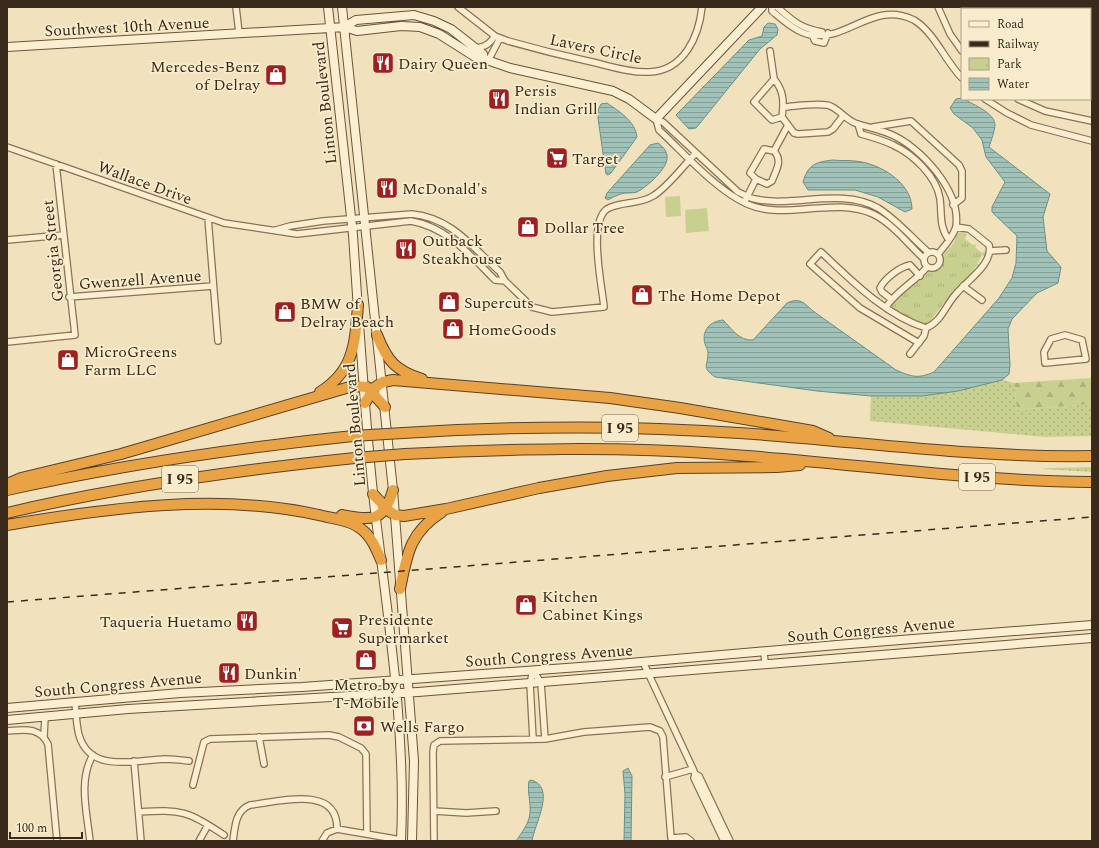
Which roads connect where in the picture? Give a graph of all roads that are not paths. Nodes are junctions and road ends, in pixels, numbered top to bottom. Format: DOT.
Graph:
graph roads {
  1 [pos="236,7"];
  2 [pos="328,7"];
  3 [pos="342,7"];
  4 [pos="458,7"];
  5 [pos="702,7"];
  6 [pos="762,7"];
  7 [pos="772,7"];
  8 [pos="777,7"];
  9 [pos="938,7"];
  10 [pos="344,27"];
  11 [pos="330,28"];
  12 [pos="239,33"];
  13 [pos="828,33"];
  14 [pos="812,35"];
  15 [pos="498,37"];
  16 [pos="7,47"];
  17 [pos="476,48"];
  18 [pos="961,50"];
  19 [pos="770,51"];
  20 [pos="486,60"];
  21 [pos="961,77"];
  22 [pos="774,80"];
  23 [pos="987,100"];
  24 [pos="1020,100"];
  25 [pos="784,107"];
  26 [pos="843,116"];
  27 [pos="782,117"];
  28 [pos="656,119"];
  29 [pos="1092,121"];
  30 [pos="858,124"];
  31 [pos="788,125"];
  32 [pos="870,128"];
  33 [pos="1092,141"];
  34 [pos="7,147"];
  35 [pos="774,151"];
  36 [pos="696,153"];
  37 [pos="690,158"];
  38 [pos="56,164"];
  39 [pos="756,180"];
  40 [pos="747,196"];
  41 [pos="788,200"];
  42 [pos="745,202"];
  43 [pos="953,205"];
  44 [pos="788,208"];
  45 [pos="208,218"];
  46 [pos="363,218"];
  47 [pos="352,224"];
  48 [pos="365,227"];
  49 [pos="956,227"];
  50 [pos="276,230"];
  51 [pos="63,235"];
  52 [pos="7,240"];
  53 [pos="949,240"];
  54 [pos="1006,250"];
  55 [pos="990,251"];
  56 [pos="928,252"];
  57 [pos="938,254"];
  58 [pos="923,258"];
  59 [pos="927,267"];
  60 [pos="920,276"];
  61 [pos="505,281"];
  62 [pos="213,286"];
  63 [pos="963,286"];
  64 [pos="69,297"];
  65 [pos="891,299"];
  66 [pos="982,300"];
  67 [pos="358,305"];
  68 [pos="886,307"];
  69 [pos="926,328"];
  70 [pos="377,335"];
  71 [pos="218,341"];
  72 [pos="7,342"];
  73 [pos="919,343"];
  74 [pos="910,354"];
  75 [pos="1089,359"];
  76 [pos="383,382"];
  77 [pos="440,384"];
  78 [pos="368,388"];
  79 [pos="311,398"];
  80 [pos="365,402"];
  81 [pos="385,407"];
  82 [pos="837,442"];
  83 [pos="1092,456"];
  84 [pos="824,463"];
  85 [pos="1092,482"];
  86 [pos="7,484"];
  87 [pos="7,490"];
  88 [pos="393,490"];
  89 [pos="374,494"];
  90 [pos="446,509"];
  91 [pos="390,512"];
  92 [pos="7,513"];
  93 [pos="310,514"];
  94 [pos="376,517"];
  95 [pos="7,525"];
  96 [pos="381,560"];
  97 [pos="400,589"];
  98 [pos="1092,626"];
  99 [pos="1061,628"];
  100 [pos="1092,638"];
  101 [pos="1062,641"];
  102 [pos="764,652"];
  103 [pos="642,662"];
  104 [pos="765,663"];
  105 [pos="533,670"];
  106 [pos="648,674"];
  107 [pos="408,679"];
  108 [pos="394,680"];
  109 [pos="541,683"];
  110 [pos="530,684"];
  111 [pos="409,693"];
  112 [pos="396,694"];
  113 [pos="75,701"];
  114 [pos="7,708"];
  115 [pos="76,713"];
  116 [pos="45,716"];
  117 [pos="7,720"];
  118 [pos="7,732"];
  119 [pos="44,737"];
  120 [pos="259,737"];
  121 [pos="533,739"];
  122 [pos="545,739"];
  123 [pos="93,755"];
  124 [pos="134,761"];
  125 [pos="189,761"];
  126 [pos="264,764"];
  127 [pos="694,771"];
  128 [pos="665,777"];
  129 [pos="193,785"];
  130 [pos="699,789"];
  131 [pos="714,807"];
  132 [pos="434,811"];
  133 [pos="496,811"];
  134 [pos="139,812"];
  135 [pos="208,825"];
  136 [pos="337,830"];
  137 [pos="367,834"];
  138 [pos="224,835"];
  139 [pos="57,841"];
  140 [pos="90,841"];
  141 [pos="141,841"];
  142 [pos="199,841"];
  143 [pos="233,841"];
  144 [pos="322,841"];
  145 [pos="402,841"];
  146 [pos="412,841"];
  147 [pos="434,841"];
  148 [pos="691,841"];
  149 [pos="724,841"];
  150 [pos="730,841"];
  1 -- 12 [label="street"];
  2 -- 11 [label="main road, Linton Boulevard"];
  3 -- 10 [label="main road, Linton Boulevard"];
  4 -- 15 [label="street, Lavers Circle"];
  5 -- 15 [label="street, Lavers Circle"];
  6 -- 28 [label="main road"];
  7 -- 14 [label="street"];
  8 -- 13 [label="street"];
  9 -- 18 [label="street"];
  10 -- 11 [label="main road, Southwest 10th Avenue"];
  10 -- 17 [label="main road, Southwest 10th Avenue"];
  10 -- 20 [label="main road, Southwest 10th Avenue"];
  10 -- 46 [label="main road, Linton Boulevard"];
  11 -- 12 [label="main road, Southwest 10th Avenue"];
  11 -- 47 [label="main road, Linton Boulevard"];
  12 -- 16 [label="main road, Southwest 10th Avenue"];
  13 -- 14 [label="street"];
  13 -- 14 [label="street"];
  13 -- 21 [label="street"];
  15 -- 17 [label="street"];
  15 -- 20 [label="street"];
  17 -- 20 [label="main road, Southwest 10th Avenue"];
  19 -- 22 [label="street"];
  20 -- 28 [label="main road, Southwest 10th Avenue"];
  22 -- 25 [label="street"];
  22 -- 27 [label="street"];
  23 -- 33 [label="street"];
  24 -- 29 [label="street"];
  25 -- 26 [label="street"];
  25 -- 27 [label="street"];
  26 -- 30 [label="street"];
  26 -- 31 [label="street"];
  27 -- 31 [label="street"];
  28 -- 36 [label="street"];
  28 -- 37 [label="street"];
  30 -- 32 [label="street"];
  30 -- 53 [label="street"];
  31 -- 35 [label="street"];
  32 -- 43 [label="street"];
  32 -- 43 [label="street"];
  34 -- 38 [label="street, Wallace Drive"];
  35 -- 39 [label="street"];
  35 -- 39 [label="street"];
  36 -- 37 [label="street"];
  36 -- 40 [label="street"];
  37 -- 42 [label="street"];
  37 -- 61 [label="street, Wallace Drive"];
  38 -- 45 [label="street, Wallace Drive"];
  38 -- 51 [label="street, Georgia Street"];
  39 -- 40 [label="street"];
  40 -- 41 [label="street"];
  40 -- 42 [label="street"];
  41 -- 44 [label="street"];
  41 -- 56 [label="street"];
  42 -- 44 [label="street"];
  43 -- 49 [label="street"];
  44 -- 58 [label="street"];
  45 -- 50 [label="street, Wallace Drive"];
  45 -- 62 [label="street"];
  46 -- 47 [label="street, Wallace Drive"];
  46 -- 48 [label="main road, Linton Boulevard"];
  46 -- 61 [label="street, Wallace Drive"];
  47 -- 48 [label="street, Wallace Drive"];
  47 -- 50 [label="street, Wallace Drive"];
  47 -- 50 [label="street, Wallace Drive"];
  47 -- 67 [label="main road, Linton Boulevard"];
  48 -- 61 [label="street, Wallace Drive"];
  48 -- 70 [label="main road, Linton Boulevard"];
  49 -- 53 [label="street"];
  49 -- 55 [label="street"];
  51 -- 52 [label="street"];
  51 -- 64 [label="street, Georgia Street"];
  53 -- 57 [label="street"];
  54 -- 55 [label="street"];
  55 -- 63 [label="street"];
  56 -- 57 [label="street"];
  56 -- 58 [label="street"];
  57 -- 59 [label="street"];
  58 -- 59 [label="street"];
  59 -- 60 [label="street"];
  60 -- 65 [label="street"];
  60 -- 65 [label="street"];
  62 -- 64 [label="street, Gwenzell Avenue"];
  62 -- 71 [label="street"];
  63 -- 66 [label="street"];
  63 -- 69 [label="street"];
  64 -- 72 [label="street, Georgia Street"];
  65 -- 68 [label="street"];
  67 -- 78 [label="main road, Linton Boulevard"];
  67 -- 79 [label="highway"];
  68 -- 69 [label="street"];
  68 -- 73 [label="street"];
  69 -- 73 [label="street"];
  70 -- 76 [label="main road, Linton Boulevard"];
  70 -- 77 [label="highway"];
  73 -- 74 [label="street"];
  75 -- 75 [label="street"];
  76 -- 77 [label="highway"];
  76 -- 78 [label="highway"];
  76 -- 81 [label="main road, Linton Boulevard"];
  77 -- 82 [label="highway"];
  78 -- 79 [label="highway"];
  78 -- 80 [label="highway"];
  78 -- 81 [label="highway"];
  79 -- 86 [label="highway"];
  80 -- 89 [label="main road, Linton Boulevard"];
  81 -- 88 [label="main road, Linton Boulevard"];
  82 -- 83 [label="highway, I 95"];
  82 -- 87 [label="highway, I 95, bridge"];
  84 -- 85 [label="highway, I 95"];
  84 -- 90 [label="highway"];
  84 -- 92 [label="highway, I 95, bridge"];
  88 -- 91 [label="highway"];
  89 -- 91 [label="highway"];
  89 -- 94 [label="main road, Linton Boulevard"];
  90 -- 91 [label="highway"];
  90 -- 97 [label="highway"];
  91 -- 94 [label="highway"];
  91 -- 97 [label="main road"];
  93 -- 94 [label="highway"];
  93 -- 95 [label="highway"];
  93 -- 96 [label="highway"];
  94 -- 96 [label="main road, Linton Boulevard"];
  96 -- 108 [label="main road, Linton Boulevard"];
  97 -- 107 [label="main road"];
  98 -- 99 [label="main road, South Congress Avenue"];
  99 -- 101 [label="street"];
  99 -- 102 [label="main road, South Congress Avenue"];
  100 -- 101 [label="main road, South Congress Avenue"];
  101 -- 104 [label="main road, South Congress Avenue"];
  102 -- 103 [label="main road, South Congress Avenue"];
  102 -- 104 [label="street"];
  103 -- 105 [label="main road, South Congress Avenue"];
  103 -- 106 [label="street"];
  104 -- 106 [label="main road, South Congress Avenue"];
  105 -- 107 [label="main road, South Congress Avenue"];
  105 -- 109 [label="street"];
  105 -- 110 [label="street"];
  106 -- 109 [label="main road, South Congress Avenue"];
  106 -- 127 [label="street"];
  107 -- 108 [label="main road, South Congress Avenue"];
  107 -- 111 [label="main road"];
  108 -- 112 [label="main road, Linton Boulevard"];
  108 -- 113 [label="main road, South Congress Avenue"];
  109 -- 110 [label="main road, South Congress Avenue"];
  109 -- 122 [label="street"];
  110 -- 111 [label="main road, South Congress Avenue"];
  110 -- 121 [label="street"];
  111 -- 112 [label="main road, South Congress Avenue"];
  111 -- 146 [label="main road"];
  112 -- 115 [label="main road, South Congress Avenue"];
  112 -- 145 [label="main road, Linton Boulevard"];
  113 -- 114 [label="main road, South Congress Avenue"];
  113 -- 115 [label="street"];
  115 -- 116 [label="main road, South Congress Avenue"];
  115 -- 123 [label="street"];
  116 -- 117 [label="main road, South Congress Avenue"];
  116 -- 119 [label="street"];
  118 -- 119 [label="street"];
  119 -- 139 [label="street"];
  120 -- 126 [label="street"];
  120 -- 129 [label="street"];
  120 -- 137 [label="street"];
  121 -- 122 [label="street"];
  121 -- 132 [label="street"];
  122 -- 128 [label="street"];
  123 -- 124 [label="street"];
  123 -- 140 [label="street"];
  124 -- 125 [label="street"];
  124 -- 134 [label="street"];
  127 -- 128 [label="street"];
  127 -- 130 [label="street"];
  127 -- 131 [label="street"];
  128 -- 148 [label="street"];
  130 -- 131 [label="street"];
  130 -- 149 [label="street"];
  131 -- 150 [label="street"];
  132 -- 133 [label="street"];
  132 -- 147 [label="street"];
  134 -- 135 [label="street"];
  134 -- 141 [label="street"];
  135 -- 138 [label="street"];
  135 -- 142 [label="street"];
  136 -- 137 [label="street"];
  136 -- 143 [label="street"];
  136 -- 144 [label="street"];
  137 -- 145 [label="street"];
}
